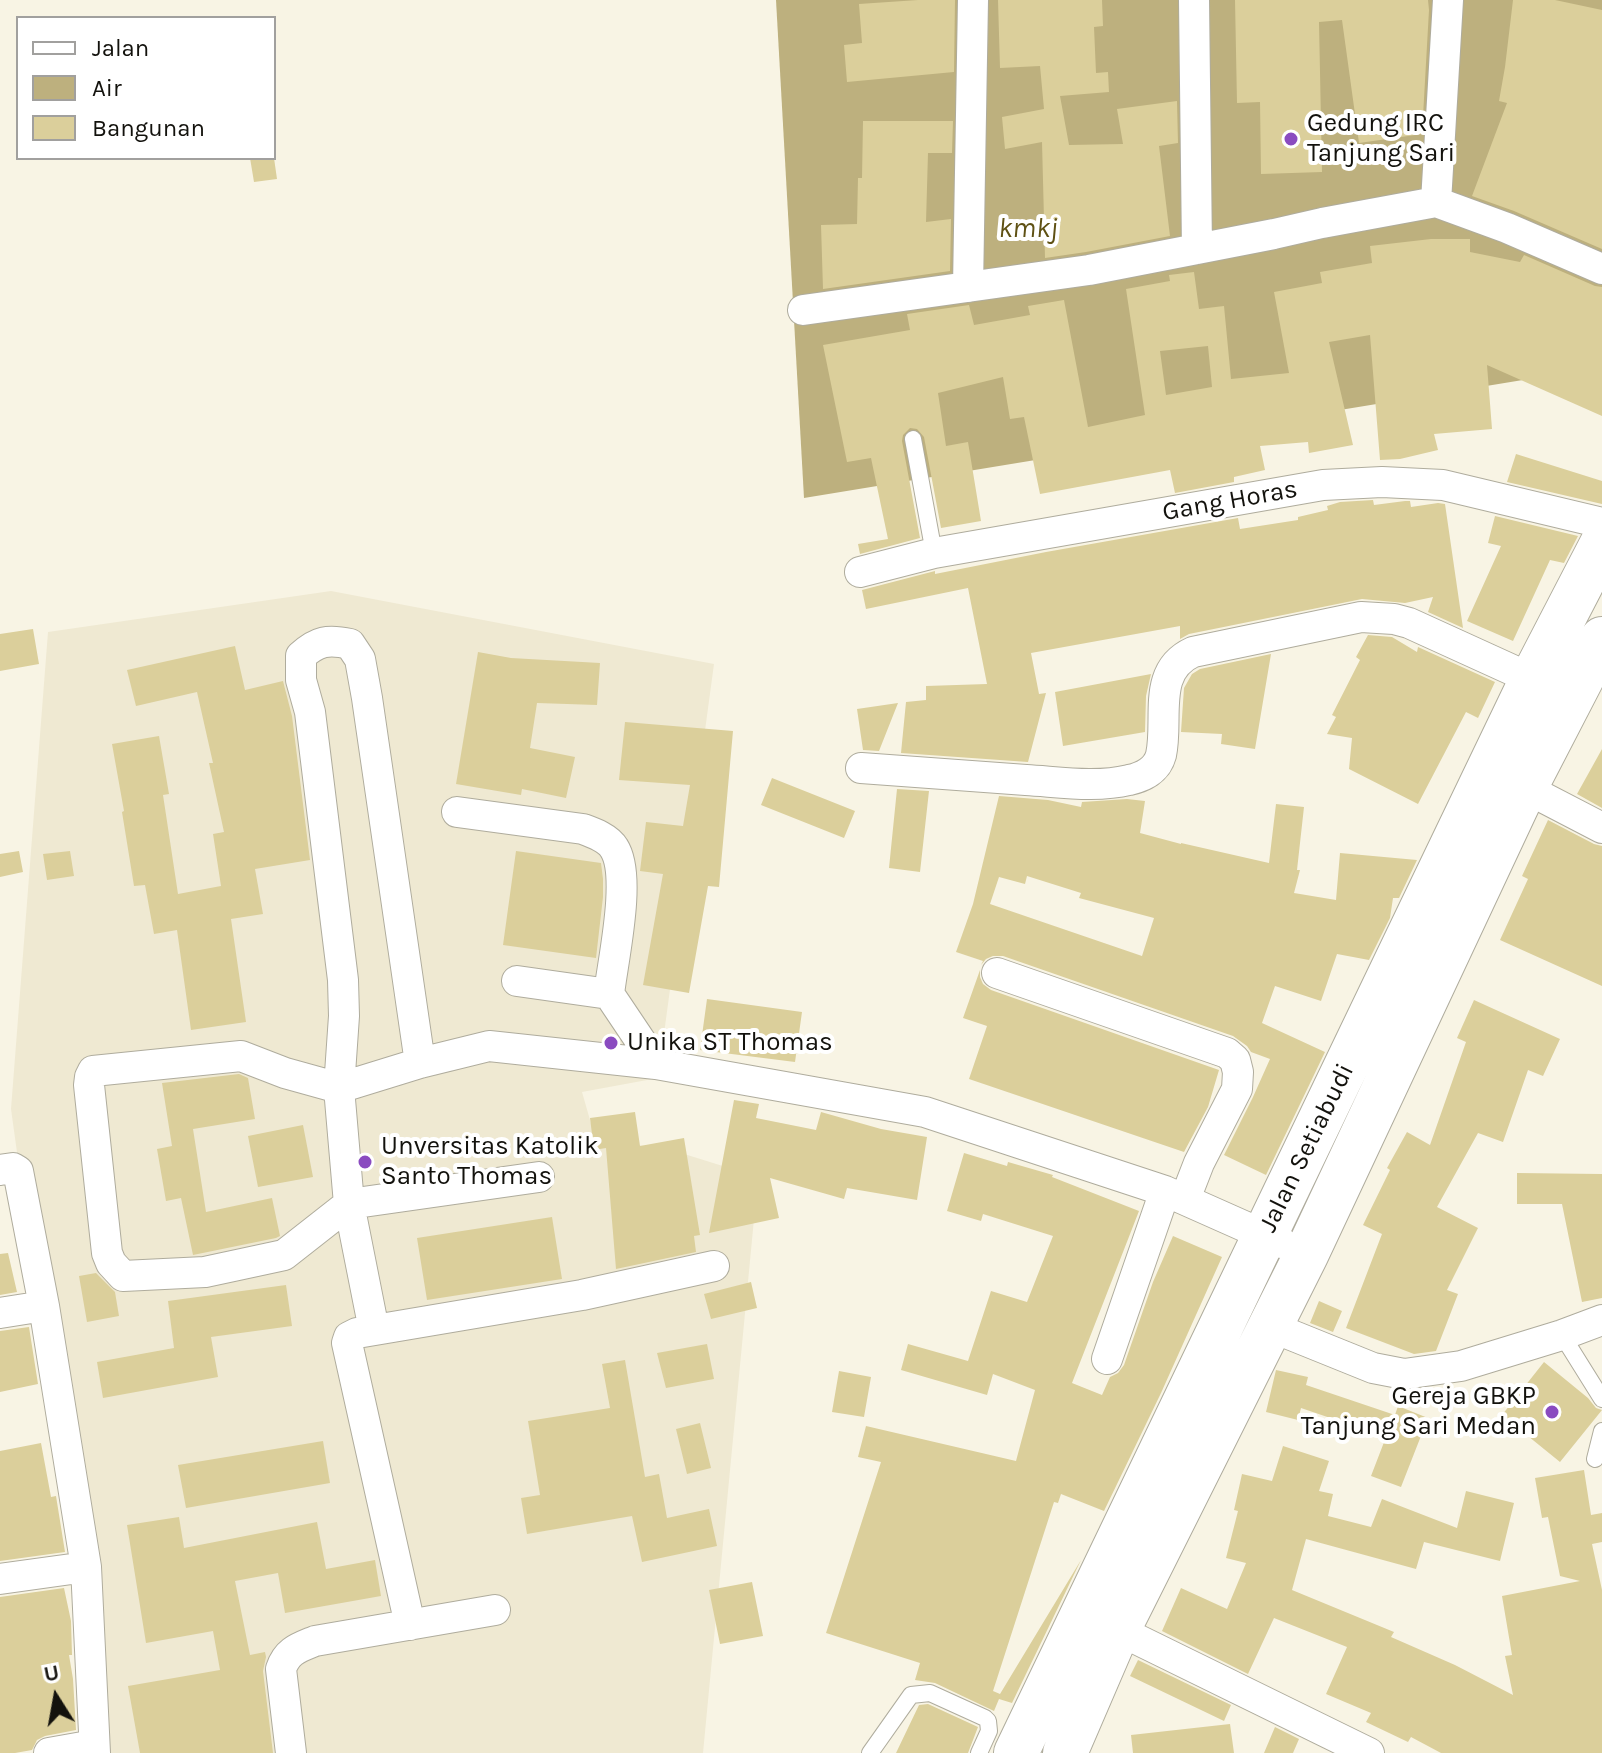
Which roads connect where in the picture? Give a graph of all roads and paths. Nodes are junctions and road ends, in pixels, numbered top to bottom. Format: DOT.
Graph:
graph roads {
  1 [pos="973,0"];
  2 [pos="1194,0"];
  3 [pos="1448,0"];
  4 [pos="1436,202"];
  5 [pos="1197,249"];
  6 [pos="1602,269"];
  7 [pos="968,287"];
  8 [pos="803,310"];
  9 [pos="913,439"];
  10 [pos="1602,523"];
  11 [pos="1602,544"];
  12 [pos="934,553"];
  13 [pos="860,572"];
  14 [pos="1566,615"];
  15 [pos="1602,640"];
  16 [pos="1532,679"];
  17 [pos="861,768"];
  18 [pos="1525,788"];
  19 [pos="457,812"];
  20 [pos="1602,828"];
  21 [pos="997,973"];
  22 [pos="517,981"];
  23 [pos="609,994"];
  24 [pos="420,1063"];
  25 [pos="656,1064"];
  26 [pos="339,1088"];
  27 [pos="0,1170"];
  28 [pos="539,1177"];
  29 [pos="1175,1195"];
  30 [pos="349,1204"];
  31 [pos="1266,1234"];
  32 [pos="1306,1255"];
  33 [pos="714,1266"];
  34 [pos="44,1306"];
  35 [pos="0,1313"];
  36 [pos="1602,1320"];
  37 [pos="1269,1326"];
  38 [pos="374,1330"];
  39 [pos="1562,1335"];
  40 [pos="1107,1359"];
  41 [pos="1602,1399"];
  42 [pos="1602,1431"];
  43 [pos="1595,1459"];
  44 [pos="86,1567"];
  45 [pos="0,1579"];
  46 [pos="495,1610"];
  47 [pos="410,1625"];
  48 [pos="1118,1630"];
  49 [pos="94,1749"];
  50 [pos="49,1753"];
  51 [pos="291,1753"];
  52 [pos="870,1753"];
  53 [pos="979,1753"];
  54 [pos="1016,1753"];
  55 [pos="1065,1753"];
  56 [pos="1369,1753"];
  1 -- 7 [label="street"];
  2 -- 5 [label="street"];
  3 -- 4 [label="street"];
  4 -- 5 [label="street"];
  4 -- 6 [label="street"];
  5 -- 7 [label="street"];
  7 -- 8 [label="street"];
  9 -- 12 [label="lane"];
  10 -- 12 [label="street, Gang Horas"];
  11 -- 14 [label="main road, Jalan Setiabudi"];
  12 -- 13 [label="street, Gang Horas"];
  14 -- 15 [label="main road"];
  14 -- 16 [label="main road, Jalan Setiabudi"];
  15 -- 18 [label="main road, Jalan Setiabudi"];
  16 -- 17 [label="street"];
  16 -- 31 [label="main road, Jalan Setiabudi"];
  18 -- 20 [label="street"];
  18 -- 32 [label="main road, Jalan Setiabudi"];
  19 -- 23 [label="street"];
  21 -- 29 [label="street"];
  22 -- 23 [label="street"];
  23 -- 25 [label="street"];
  24 -- 25 [label="street"];
  24 -- 26 [label="street"];
  24 -- 26 [label="street"];
  25 -- 29 [label="street"];
  26 -- 30 [label="street"];
  26 -- 30 [label="street"];
  27 -- 34 [label="street"];
  28 -- 30 [label="street"];
  29 -- 31 [label="street"];
  29 -- 40 [label="street"];
  30 -- 38 [label="street"];
  31 -- 32 [label="street"];
  31 -- 54 [label="main road, Jalan Setiabudi"];
  32 -- 37 [label="main road, Jalan Setiabudi"];
  33 -- 38 [label="street"];
  34 -- 35 [label="street"];
  34 -- 44 [label="street"];
  36 -- 39 [label="street"];
  37 -- 39 [label="street"];
  37 -- 48 [label="main road, Jalan Setiabudi"];
  38 -- 47 [label="street"];
  39 -- 41 [label="lane"];
  42 -- 43 [label="lane"];
  44 -- 45 [label="street"];
  44 -- 49 [label="street"];
  46 -- 47 [label="street"];
  47 -- 51 [label="street"];
  48 -- 55 [label="main road, Jalan Setiabudi"];
  48 -- 56 [label="street"];
  49 -- 50 [label="street"];
  52 -- 53 [label="lane"];
}
